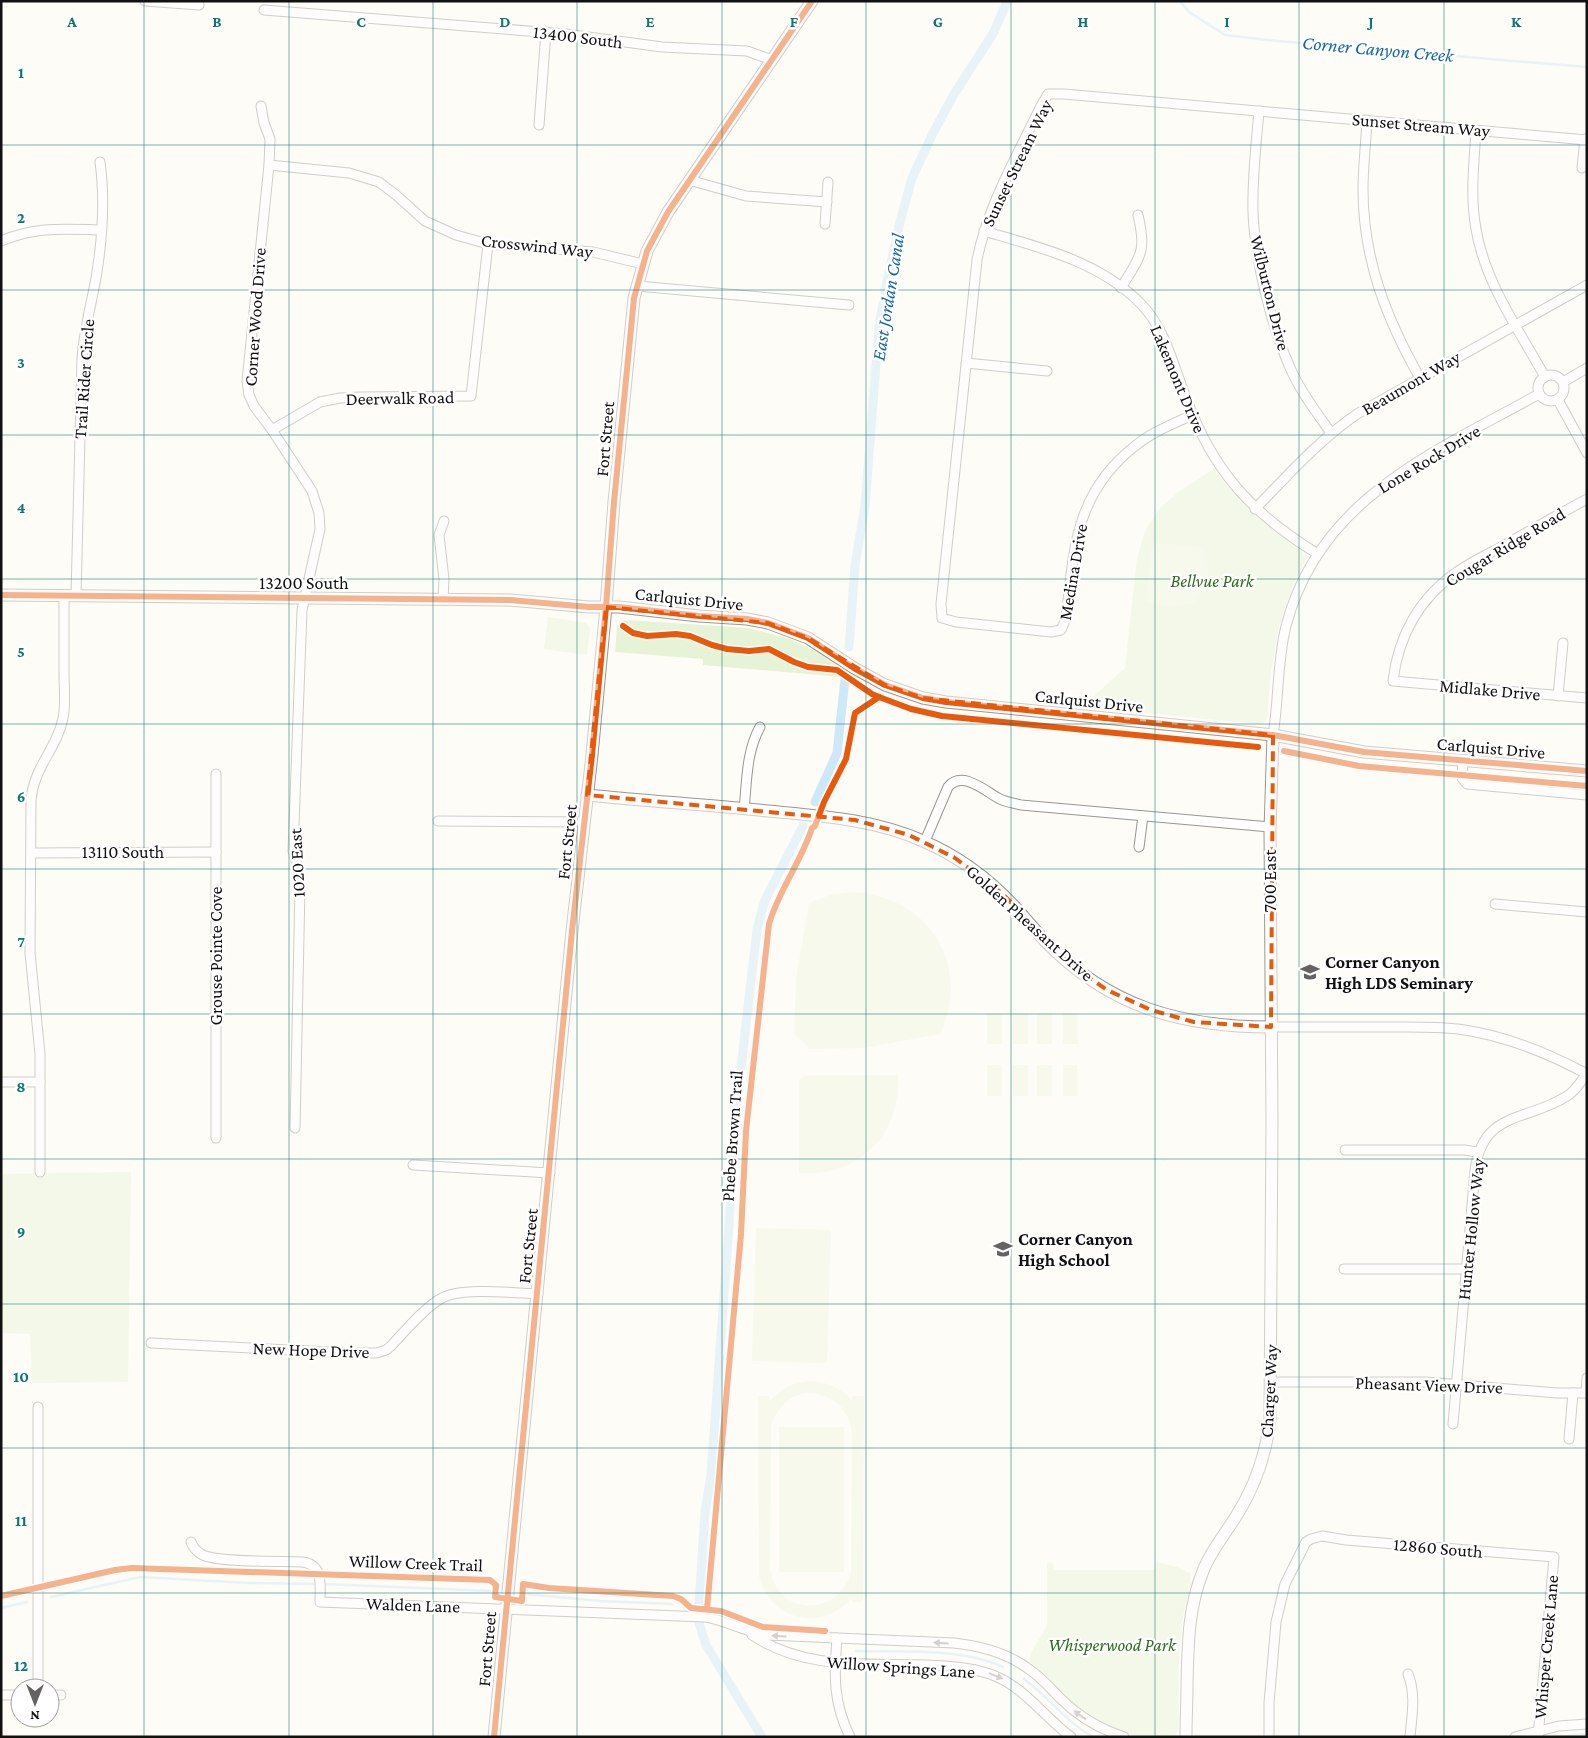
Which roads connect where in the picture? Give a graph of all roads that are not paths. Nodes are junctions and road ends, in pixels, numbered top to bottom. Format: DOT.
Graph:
graph roads {
  1 [pos="145,1"];
  2 [pos="812,1"];
  3 [pos="162,2"];
  4 [pos="200,5"];
  5 [pos="264,10"];
  6 [pos="546,32"];
  7 [pos="772,60"];
  8 [pos="261,106"];
  9 [pos="1259,111"];
  10 [pos="1367,120"];
  11 [pos="539,125"];
  12 [pos="1476,130"];
  13 [pos="1586,139"];
  14 [pos="100,162"];
  15 [pos="269,165"];
  16 [pos="1582,168"];
  17 [pos="689,180"];
  18 [pos="828,182"];
  19 [pos="826,202"];
  20 [pos="1138,216"];
  21 [pos="825,224"];
  22 [pos="100,230"];
  23 [pos="984,231"];
  24 [pos="1,241"];
  25 [pos="488,244"];
  26 [pos="642,264"];
  27 [pos="1587,285"];
  28 [pos="637,286"];
  29 [pos="1121,288"];
  30 [pos="849,305"];
  31 [pos="1515,324"];
  32 [pos="966,363"];
  33 [pos="1587,368"];
  34 [pos="1047,371"];
  35 [pos="1545,377"];
  36 [pos="1420,378"];
  37 [pos="1563,382"];
  38 [pos="1539,394"];
  39 [pos="1558,400"];
  40 [pos="1192,415"];
  41 [pos="272,430"];
  42 [pos="1331,433"];
  43 [pos="1587,453"];
  44 [pos="1587,498"];
  45 [pos="1255,509"];
  46 [pos="444,521"];
  47 [pos="1318,554"];
  48 [pos="1,595"];
  49 [pos="70,596"];
  50 [pos="306,598"];
  51 [pos="443,599"];
  52 [pos="606,607"];
  53 [pos="942,618"];
  54 [pos="1563,643"];
  55 [pos="1393,681"];
  56 [pos="1558,696"];
  57 [pos="1587,698"];
  58 [pos="760,727"];
  59 [pos="1273,735"];
  60 [pos="1463,760"];
  61 [pos="1587,771"];
  62 [pos="216,774"];
  63 [pos="587,795"];
  64 [pos="1587,795"];
  65 [pos="744,809"];
  66 [pos="1143,816"];
  67 [pos="438,822"];
  68 [pos="584,822"];
  69 [pos="1270,827"];
  70 [pos="925,841"];
  71 [pos="1139,847"];
  72 [pos="216,852"];
  73 [pos="31,853"];
  74 [pos="1495,904"];
  75 [pos="1587,912"];
  76 [pos="1271,1027"];
  77 [pos="1587,1073"];
  78 [pos="1,1082"];
  79 [pos="40,1082"];
  80 [pos="296,1128"];
  81 [pos="216,1138"];
  82 [pos="1344,1150"];
  83 [pos="1478,1152"];
  84 [pos="413,1166"];
  85 [pos="40,1172"];
  86 [pos="550,1173"];
  87 [pos="1344,1269"];
  88 [pos="1466,1269"];
  89 [pos="538,1294"];
  90 [pos="152,1343"];
  91 [pos="1587,1378"];
  92 [pos="1271,1382"];
  93 [pos="1456,1383"];
  94 [pos="1573,1393"];
  95 [pos="1586,1393"];
  96 [pos="38,1407"];
  97 [pos="1453,1424"];
  98 [pos="1569,1439"];
  99 [pos="191,1542"];
  100 [pos="1554,1557"];
  101 [pos="506,1609"];
  102 [pos="745,1630"];
  103 [pos="837,1638"];
  104 [pos="835,1662"];
  105 [pos="1408,1674"];
  106 [pos="38,1678"];
  107 [pos="1587,1724"];
  108 [pos="1538,1734"];
  109 [pos="494,1737"];
  110 [pos="850,1737"];
  111 [pos="1071,1737"];
  112 [pos="1124,1737"];
  113 [pos="1186,1737"];
  114 [pos="1270,1737"];
  115 [pos="1410,1737"];
  116 [pos="1516,1737"];
  1 -- 3 [label="street"];
  2 -- 7 [label="street, Fort Street"];
  3 -- 4 [label="street"];
  5 -- 6 [label="street, 13400 South"];
  6 -- 7 [label="street, 13400 South"];
  6 -- 11 [label="street"];
  7 -- 17 [label="street, Fort Street"];
  8 -- 15 [label="street, Corner Wood Drive"];
  9 -- 10 [label="street, Sunset Stream Way"];
  9 -- 23 [label="street, Sunset Stream Way"];
  9 -- 42 [label="street, Wilburton Drive"];
  10 -- 12 [label="street, Sunset Stream Way"];
  10 -- 36 [label="street"];
  12 -- 13 [label="street, Sunset Stream Way"];
  12 -- 31 [label="street"];
  13 -- 16 [label="street"];
  14 -- 22 [label="street, Trail Rider Circle"];
  15 -- 25 [label="street, Crosswind Way"];
  15 -- 41 [label="street, Corner Wood Drive"];
  17 -- 19 [label="street"];
  17 -- 26 [label="street, Fort Street"];
  18 -- 19 [label="street"];
  19 -- 21 [label="street"];
  20 -- 29 [label="street"];
  22 -- 24 [label="street"];
  22 -- 49 [label="street, Trail Rider Circle"];
  23 -- 29 [label="street, Lakemont Drive"];
  23 -- 32 [label="street, Sunset Stream Way"];
  25 -- 26 [label="street, Crosswind Way"];
  25 -- 41 [label="street, Deerwalk Road"];
  26 -- 28 [label="street, Fort Street"];
  27 -- 31 [label="street, Beaumont Way"];
  28 -- 30 [label="street"];
  28 -- 52 [label="street, Fort Street"];
  29 -- 40 [label="street, Lakemont Drive"];
  31 -- 35 [label="street"];
  31 -- 36 [label="street, Beaumont Way"];
  32 -- 34 [label="street"];
  32 -- 53 [label="street, Sunset Stream Way"];
  33 -- 37 [label="street"];
  35 -- 37 [label="street"];
  35 -- 38 [label="street"];
  36 -- 42 [label="street, Beaumont Way"];
  37 -- 39 [label="street"];
  38 -- 39 [label="street"];
  38 -- 47 [label="street, Lone Rock Drive"];
  39 -- 43 [label="street"];
  40 -- 45 [label="street, Lakemont Drive"];
  40 -- 53 [label="street, Medina Drive"];
  41 -- 50 [label="street, Corner Wood Drive"];
  42 -- 45 [label="street, Beaumont Way"];
  44 -- 55 [label="street, Cougar Ridge Road"];
  45 -- 47 [label="street, Lakemont Drive"];
  46 -- 51 [label="street"];
  47 -- 59 [label="street, Lone Rock Drive"];
  48 -- 49 [label="street, 13200 South"];
  49 -- 50 [label="street, 13200 South"];
  49 -- 73 [label="street, Trail Rider Circle"];
  50 -- 51 [label="street, 13200 South"];
  50 -- 80 [label="street, 1020 East"];
  51 -- 52 [label="street, 13200 South"];
  52 -- 59 [label="street, Carlquist Drive"];
  52 -- 63 [label="street, Fort Street"];
  54 -- 56 [label="street"];
  55 -- 56 [label="street, Midlake Drive"];
  56 -- 57 [label="street, Midlake Drive"];
  58 -- 65 [label="street"];
  59 -- 60 [label="street, Carlquist Drive"];
  59 -- 69 [label="street, 700 East"];
  60 -- 61 [label="street, Carlquist Drive"];
  60 -- 64 [label="street"];
  62 -- 72 [label="street, Grouse Pointe Cove"];
  63 -- 65 [label="street, Golden Pheasant Drive"];
  63 -- 68 [label="street, Fort Street"];
  65 -- 70 [label="street, Golden Pheasant Drive"];
  66 -- 69 [label="street"];
  66 -- 70 [label="street"];
  66 -- 71 [label="street"];
  67 -- 68 [label="street"];
  68 -- 86 [label="street, Fort Street"];
  69 -- 76 [label="street, 700 East"];
  70 -- 76 [label="street, Golden Pheasant Drive"];
  72 -- 73 [label="street, 13110 South"];
  72 -- 81 [label="street, Grouse Pointe Cove"];
  73 -- 79 [label="street, Trail Rider Circle"];
  74 -- 75 [label="street"];
  76 -- 77 [label="street, Golden Pheasant Drive"];
  76 -- 92 [label="street, Charger Way"];
  77 -- 83 [label="street, Hunter Hollow Way"];
  78 -- 79 [label="street"];
  79 -- 85 [label="street, Trail Rider Circle"];
  82 -- 83 [label="street"];
  83 -- 88 [label="street, Hunter Hollow Way"];
  84 -- 86 [label="street"];
  86 -- 89 [label="street, Fort Street"];
  87 -- 88 [label="street"];
  88 -- 93 [label="street, Hunter Hollow Way"];
  89 -- 90 [label="street, New Hope Drive"];
  89 -- 101 [label="street, Fort Street"];
  91 -- 95 [label="street"];
  92 -- 93 [label="street, Pheasant View Drive"];
  92 -- 113 [label="street, Charger Way"];
  93 -- 94 [label="street, Pheasant View Drive"];
  93 -- 97 [label="street, Hunter Hollow Way"];
  94 -- 95 [label="street, Pheasant View Drive"];
  94 -- 98 [label="street"];
  96 -- 106 [label="street"];
  99 -- 101 [label="street, Walden Lane"];
  100 -- 108 [label="street, Whisper Creek Lane"];
  100 -- 114 [label="street, 12860 South"];
  101 -- 102 [label="street, Willow Springs Lane"];
  101 -- 109 [label="street, Fort Street"];
  103 -- 102 [label="street, Willow Springs Lane, one-way"];
  102 -- 104 [label="street, Willow Springs Lane"];
  103 -- 104 [label="street"];
  112 -- 103 [label="street, Willow Springs Lane, one-way"];
  104 -- 110 [label="street"];
  104 -- 111 [label="street, Willow Springs Lane, one-way"];
  105 -- 115 [label="street"];
  107 -- 108 [label="street"];
  108 -- 116 [label="street"];
}
